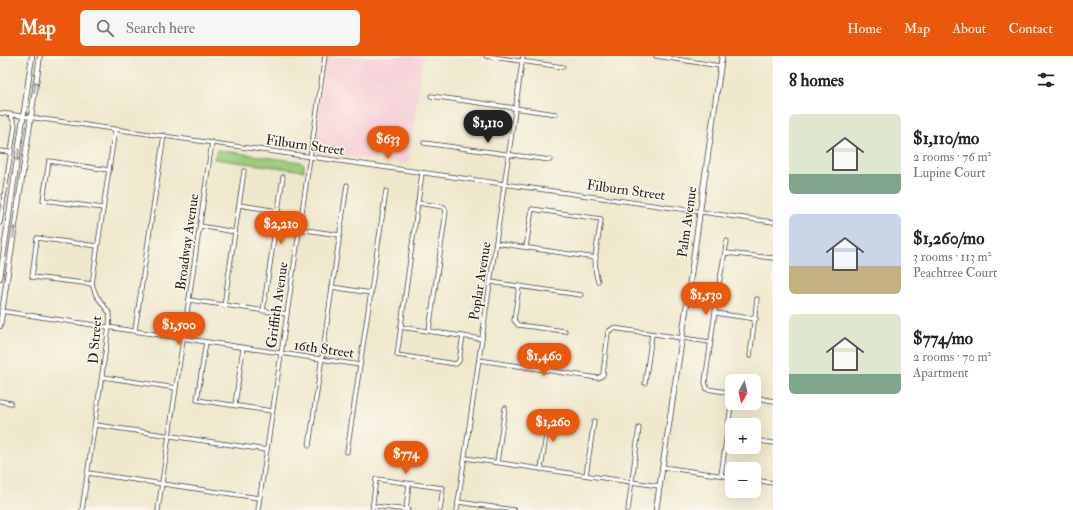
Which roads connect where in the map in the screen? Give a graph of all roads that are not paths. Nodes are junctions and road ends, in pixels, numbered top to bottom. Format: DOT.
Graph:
graph roads {
  1 [pos="32,56"];
  2 [pos="40,56"];
  3 [pos="325,56"];
  4 [pos="486,56"];
  5 [pos="523,56"];
  6 [pos="656,56"];
  7 [pos="722,56"];
  8 [pos="522,61"];
  9 [pos="720,66"];
  10 [pos="563,67"];
  11 [pos="431,96"];
  12 [pos="515,108"];
  13 [pos="0,113"];
  14 [pos="10,114"];
  15 [pos="556,114"];
  16 [pos="24,116"];
  17 [pos="31,118"];
  18 [pos="115,128"];
  19 [pos="164,136"];
  20 [pos="212,142"];
  21 [pos="424,143"];
  22 [pos="0,151"];
  23 [pos="11,152"];
  24 [pos="509,155"];
  25 [pos="310,156"];
  26 [pos="550,160"];
  27 [pos="109,170"];
  28 [pos="244,171"];
  29 [pos="422,172"];
  30 [pos="283,177"];
  31 [pos="505,184"];
  32 [pos="347,185"];
  33 [pos="386,191"];
  34 [pos="418,203"];
  35 [pos="239,205"];
  36 [pos="103,208"];
  37 [pos="278,211"];
  38 [pos="1,212"];
  39 [pos="700,212"];
  40 [pos="773,222"];
  41 [pos="0,224"];
  42 [pos="200,226"];
  43 [pos="299,229"];
  44 [pos="235,232"];
  45 [pos="340,235"];
  46 [pos="727,241"];
  47 [pos="496,243"];
  48 [pos="97,246"];
  49 [pos="526,248"];
  50 [pos="726,253"];
  51 [pos="596,258"];
  52 [pos="773,258"];
  53 [pos="0,278"];
  54 [pos="598,281"];
  55 [pos="490,282"];
  56 [pos="92,284"];
  57 [pos="332,287"];
  58 [pos="519,287"];
  59 [pos="371,293"];
  60 [pos="581,295"];
  61 [pos="757,299"];
  62 [pos="189,300"];
  63 [pos="224,306"];
  64 [pos="1,311"];
  65 [pos="263,311"];
  66 [pos="715,313"];
  67 [pos="286,314"];
  68 [pos="756,319"];
  69 [pos="0,326"];
  70 [pos="109,327"];
  71 [pos="400,327"];
  72 [pos="135,330"];
  73 [pos="429,331"];
  74 [pos="565,331"];
  75 [pos="652,334"];
  76 [pos="463,336"];
  77 [pos="682,338"];
  78 [pos="183,339"];
  79 [pos="482,339"];
  80 [pos="206,342"];
  81 [pos="710,342"];
  82 [pos="243,348"];
  83 [pos="281,354"];
  84 [pos="750,356"];
  85 [pos="321,359"];
  86 [pos="479,360"];
  87 [pos="360,365"];
  88 [pos="103,377"];
  89 [pos="645,383"];
  90 [pos="176,388"];
  91 [pos="725,392"];
  92 [pos="761,398"];
  93 [pos="0,401"];
  94 [pos="773,401"];
  95 [pos="11,403"];
  96 [pos="234,406"];
  97 [pos="505,408"];
  98 [pos="272,411"];
  99 [pos="549,415"];
  100 [pos="594,421"];
  101 [pos="96,425"];
  102 [pos="639,428"];
  103 [pos="169,436"];
  104 [pos="761,441"];
  105 [pos="773,443"];
  106 [pos="309,446"];
  107 [pos="266,450"];
  108 [pos="725,450"];
  109 [pos="347,452"];
  110 [pos="465,458"];
  111 [pos="497,462"];
  112 [pos="662,467"];
  113 [pos="541,469"];
  114 [pos="88,473"];
  115 [pos="586,475"];
  116 [pos="721,475"];
  117 [pos="725,476"];
  118 [pos="761,481"];
  119 [pos="632,482"];
  120 [pos="773,483"];
  121 [pos="162,484"];
  122 [pos="409,484"];
  123 [pos="659,486"];
  124 [pos="259,498"];
  125 [pos="458,502"];
  126 [pos="372,508"];
  127 [pos="82,510"];
  128 [pos="158,510"];
  129 [pos="258,510"];
  130 [pos="406,510"];
  131 [pos="440,510"];
  132 [pos="457,510"];
  133 [pos="514,510"];
  134 [pos="628,510"];
  135 [pos="656,510"];
  1 -- 16 [label="main road"];
  17 -- 2 [label="main road, one-way"];
  3 -- 25 [label="street, Griffith Avenue"];
  4 -- 8 [label="street"];
  5 -- 8 [label="street, Poplar Avenue"];
  6 -- 9 [label="street"];
  7 -- 9 [label="main road, Palm Avenue"];
  8 -- 10 [label="street"];
  8 -- 12 [label="street, Poplar Avenue"];
  9 -- 39 [label="main road, Palm Avenue"];
  11 -- 12 [label="street"];
  12 -- 15 [label="street"];
  12 -- 24 [label="street, Poplar Avenue"];
  13 -- 14 [label="street, Filburn Street"];
  14 -- 16 [label="street, Filburn Street"];
  14 -- 23 [label="street"];
  16 -- 17 [label="street, Filburn Street"];
  16 -- 53 [label="main road, one-way"];
  17 -- 18 [label="street, Filburn Street"];
  64 -- 17 [label="main road, one-way"];
  18 -- 19 [label="street, Filburn Street"];
  18 -- 27 [label="street"];
  19 -- 20 [label="street, Filburn Street"];
  19 -- 72 [label="street"];
  20 -- 25 [label="street, Filburn Street"];
  20 -- 42 [label="street, Broadway Avenue"];
  21 -- 24 [label="street"];
  22 -- 23 [label="street"];
  23 -- 38 [label="street"];
  24 -- 26 [label="street"];
  24 -- 31 [label="street, Poplar Avenue"];
  25 -- 29 [label="street, Filburn Street"];
  25 -- 43 [label="street, Griffith Avenue"];
  27 -- 36 [label="street"];
  27 -- 36 [label="street"];
  28 -- 35 [label="street"];
  29 -- 31 [label="street, Filburn Street"];
  29 -- 34 [label="street"];
  30 -- 37 [label="street"];
  31 -- 39 [label="street, Filburn Street"];
  31 -- 47 [label="street, Poplar Avenue"];
  32 -- 45 [label="street"];
  33 -- 59 [label="street"];
  34 -- 71 [label="street"];
  34 -- 73 [label="street"];
  35 -- 37 [label="street"];
  35 -- 44 [label="street"];
  36 -- 48 [label="street"];
  37 -- 65 [label="street"];
  38 -- 41 [label="street"];
  39 -- 40 [label="street, Filburn Street"];
  39 -- 77 [label="main road, Palm Avenue"];
  42 -- 44 [label="street"];
  42 -- 62 [label="street, Broadway Avenue"];
  43 -- 45 [label="street"];
  43 -- 67 [label="street, Griffith Avenue"];
  44 -- 63 [label="street"];
  45 -- 57 [label="street"];
  46 -- 50 [label="street"];
  47 -- 49 [label="street"];
  47 -- 55 [label="street, Poplar Avenue"];
  48 -- 56 [label="street"];
  48 -- 56 [label="street"];
  49 -- 51 [label="street"];
  49 -- 51 [label="street"];
  50 -- 52 [label="street"];
  50 -- 66 [label="street"];
  51 -- 54 [label="street"];
  55 -- 58 [label="street"];
  55 -- 79 [label="street, Poplar Avenue"];
  56 -- 70 [label="street, D Street"];
  57 -- 59 [label="street"];
  57 -- 85 [label="street"];
  58 -- 60 [label="street"];
  58 -- 74 [label="street"];
  59 -- 87 [label="street"];
  61 -- 68 [label="street"];
  62 -- 63 [label="street"];
  62 -- 78 [label="street, Broadway Avenue"];
  63 -- 65 [label="street"];
  64 -- 69 [label="main road"];
  64 -- 70 [label="street, 16th Street"];
  65 -- 67 [label="street"];
  66 -- 68 [label="street"];
  66 -- 81 [label="street"];
  67 -- 83 [label="street, Griffith Avenue"];
  68 -- 84 [label="street"];
  70 -- 72 [label="street, 16th Street"];
  70 -- 88 [label="street, D Street"];
  71 -- 73 [label="street"];
  71 -- 76 [label="street"];
  72 -- 78 [label="street, 16th Street"];
  73 -- 76 [label="street"];
  75 -- 77 [label="street"];
  75 -- 86 [label="street"];
  75 -- 89 [label="street"];
  76 -- 79 [label="street"];
  77 -- 81 [label="street"];
  77 -- 112 [label="main road, Palm Avenue"];
  78 -- 80 [label="street, 16th Street"];
  78 -- 90 [label="street, Broadway Avenue"];
  79 -- 86 [label="street, Poplar Avenue"];
  80 -- 82 [label="street, 16th Street"];
  80 -- 96 [label="street"];
  81 -- 91 [label="street"];
  82 -- 83 [label="street, 16th Street"];
  82 -- 96 [label="street"];
  83 -- 85 [label="street, 16th Street"];
  83 -- 98 [label="street, Griffith Avenue"];
  85 -- 87 [label="street, 16th Street"];
  85 -- 106 [label="street"];
  86 -- 110 [label="street, Poplar Avenue"];
  87 -- 109 [label="street"];
  88 -- 90 [label="street"];
  88 -- 101 [label="street, D Street"];
  90 -- 103 [label="street, Broadway Avenue"];
  92 -- 94 [label="street"];
  93 -- 95 [label="street"];
  96 -- 98 [label="street"];
  97 -- 111 [label="street"];
  98 -- 107 [label="street, Griffith Avenue"];
  99 -- 113 [label="street"];
  100 -- 115 [label="street"];
  101 -- 103 [label="street"];
  101 -- 114 [label="street, D Street"];
  102 -- 119 [label="street"];
  103 -- 107 [label="street"];
  103 -- 121 [label="street, Broadway Avenue"];
  104 -- 105 [label="street"];
  107 -- 124 [label="street, Griffith Avenue"];
  108 -- 116 [label="street"];
  110 -- 111 [label="street"];
  110 -- 125 [label="street, Poplar Avenue"];
  111 -- 113 [label="street"];
  112 -- 116 [label="street"];
  112 -- 123 [label="main road, Palm Avenue"];
  113 -- 115 [label="street"];
  114 -- 121 [label="street"];
  114 -- 127 [label="street, D Street"];
  115 -- 119 [label="street"];
  116 -- 117 [label="street"];
  118 -- 120 [label="street"];
  119 -- 123 [label="street"];
  119 -- 134 [label="street"];
  121 -- 124 [label="street"];
  121 -- 128 [label="street, Broadway Avenue"];
  122 -- 126 [label="street"];
  122 -- 130 [label="street"];
  122 -- 131 [label="street"];
  123 -- 135 [label="main road, Palm Avenue"];
  124 -- 129 [label="street, Griffith Avenue"];
  125 -- 132 [label="street, Poplar Avenue"];
  125 -- 133 [label="street"];
  126 -- 130 [label="street"];
}
